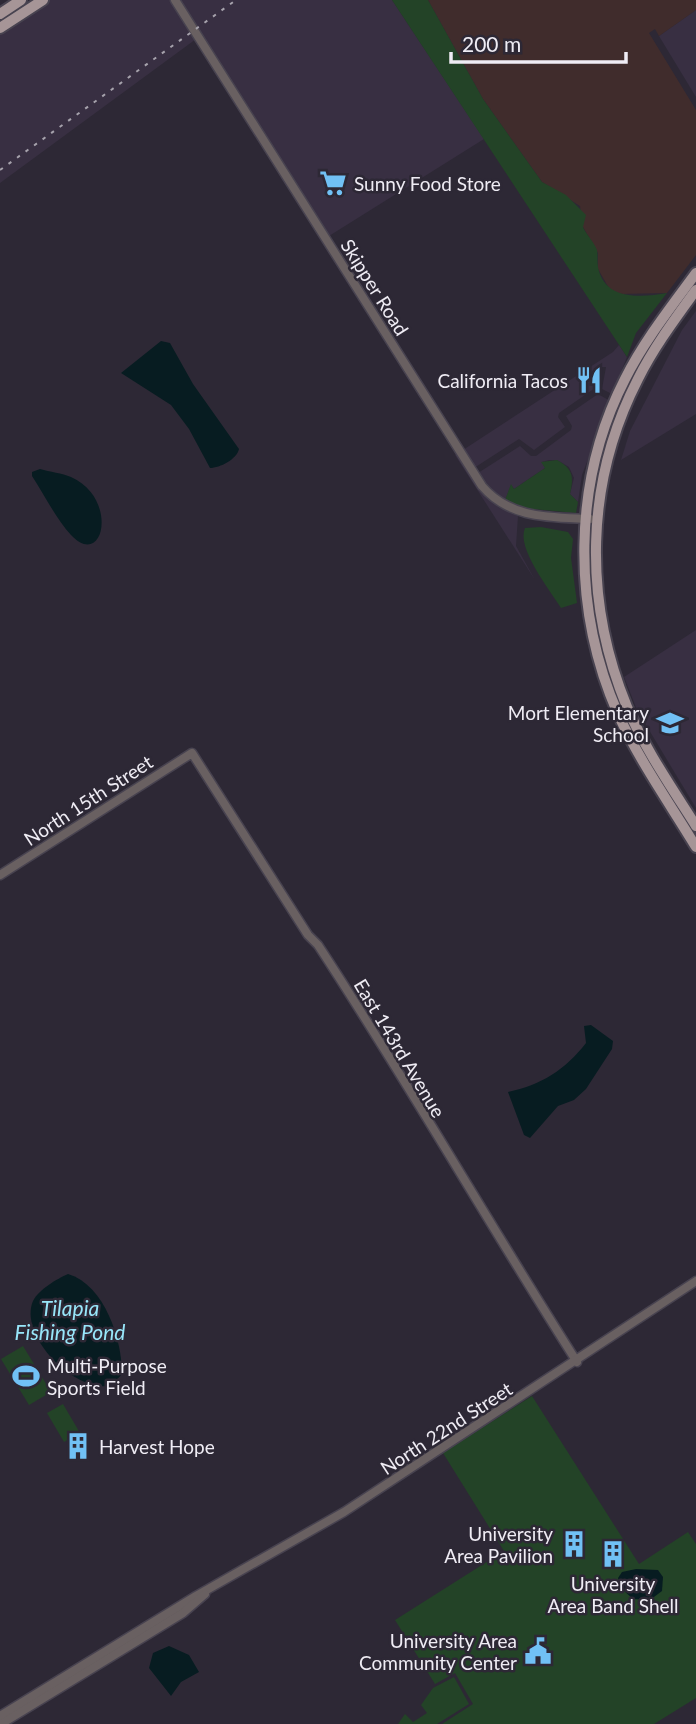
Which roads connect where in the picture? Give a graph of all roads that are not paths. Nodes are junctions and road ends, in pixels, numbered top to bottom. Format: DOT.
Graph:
graph roads {
  1 [pos="21,0"];
  2 [pos="43,0"];
  3 [pos="175,0"];
  4 [pos="0,14"];
  5 [pos="0,28"];
  6 [pos="696,273"];
  7 [pos="696,290"];
  8 [pos="592,519"];
  9 [pos="192,753"];
  10 [pos="682,814"];
  11 [pos="696,826"];
  12 [pos="696,847"];
  13 [pos="0,875"];
  14 [pos="696,1281"];
  15 [pos="578,1362"];
  16 [pos="207,1592"];
  17 [pos="168,1613"];
  18 [pos="183,1613"];
  19 [pos="134,1634"];
  20 [pos="122,1651"];
  21 [pos="0,1716"];
  22 [pos="1,1724"];
  1 -- 4 [label="main road"];
  2 -- 5 [label="main road"];
  3 -- 8 [label="street, Skipper Road"];
  6 -- 8 [label="main road"];
  7 -- 8 [label="main road"];
  8 -- 10 [label="main road"];
  9 -- 13 [label="street, North 15th Street"];
  9 -- 15 [label="street, East 143rd Avenue"];
  10 -- 11 [label="main road"];
  10 -- 12 [label="main road"];
  14 -- 15 [label="street, North 22nd Street"];
  15 -- 16 [label="street, North 22nd Street"];
  16 -- 17 [label="street, North 22nd Street"];
  16 -- 18 [label="street, North 22nd Street"];
  17 -- 18 [label="street"];
  17 -- 19 [label="street, North 22nd Street"];
  18 -- 20 [label="street, North 22nd Street"];
  19 -- 20 [label="street"];
  19 -- 21 [label="street, North 22nd Street"];
  20 -- 22 [label="street, North 22nd Street"];
}
